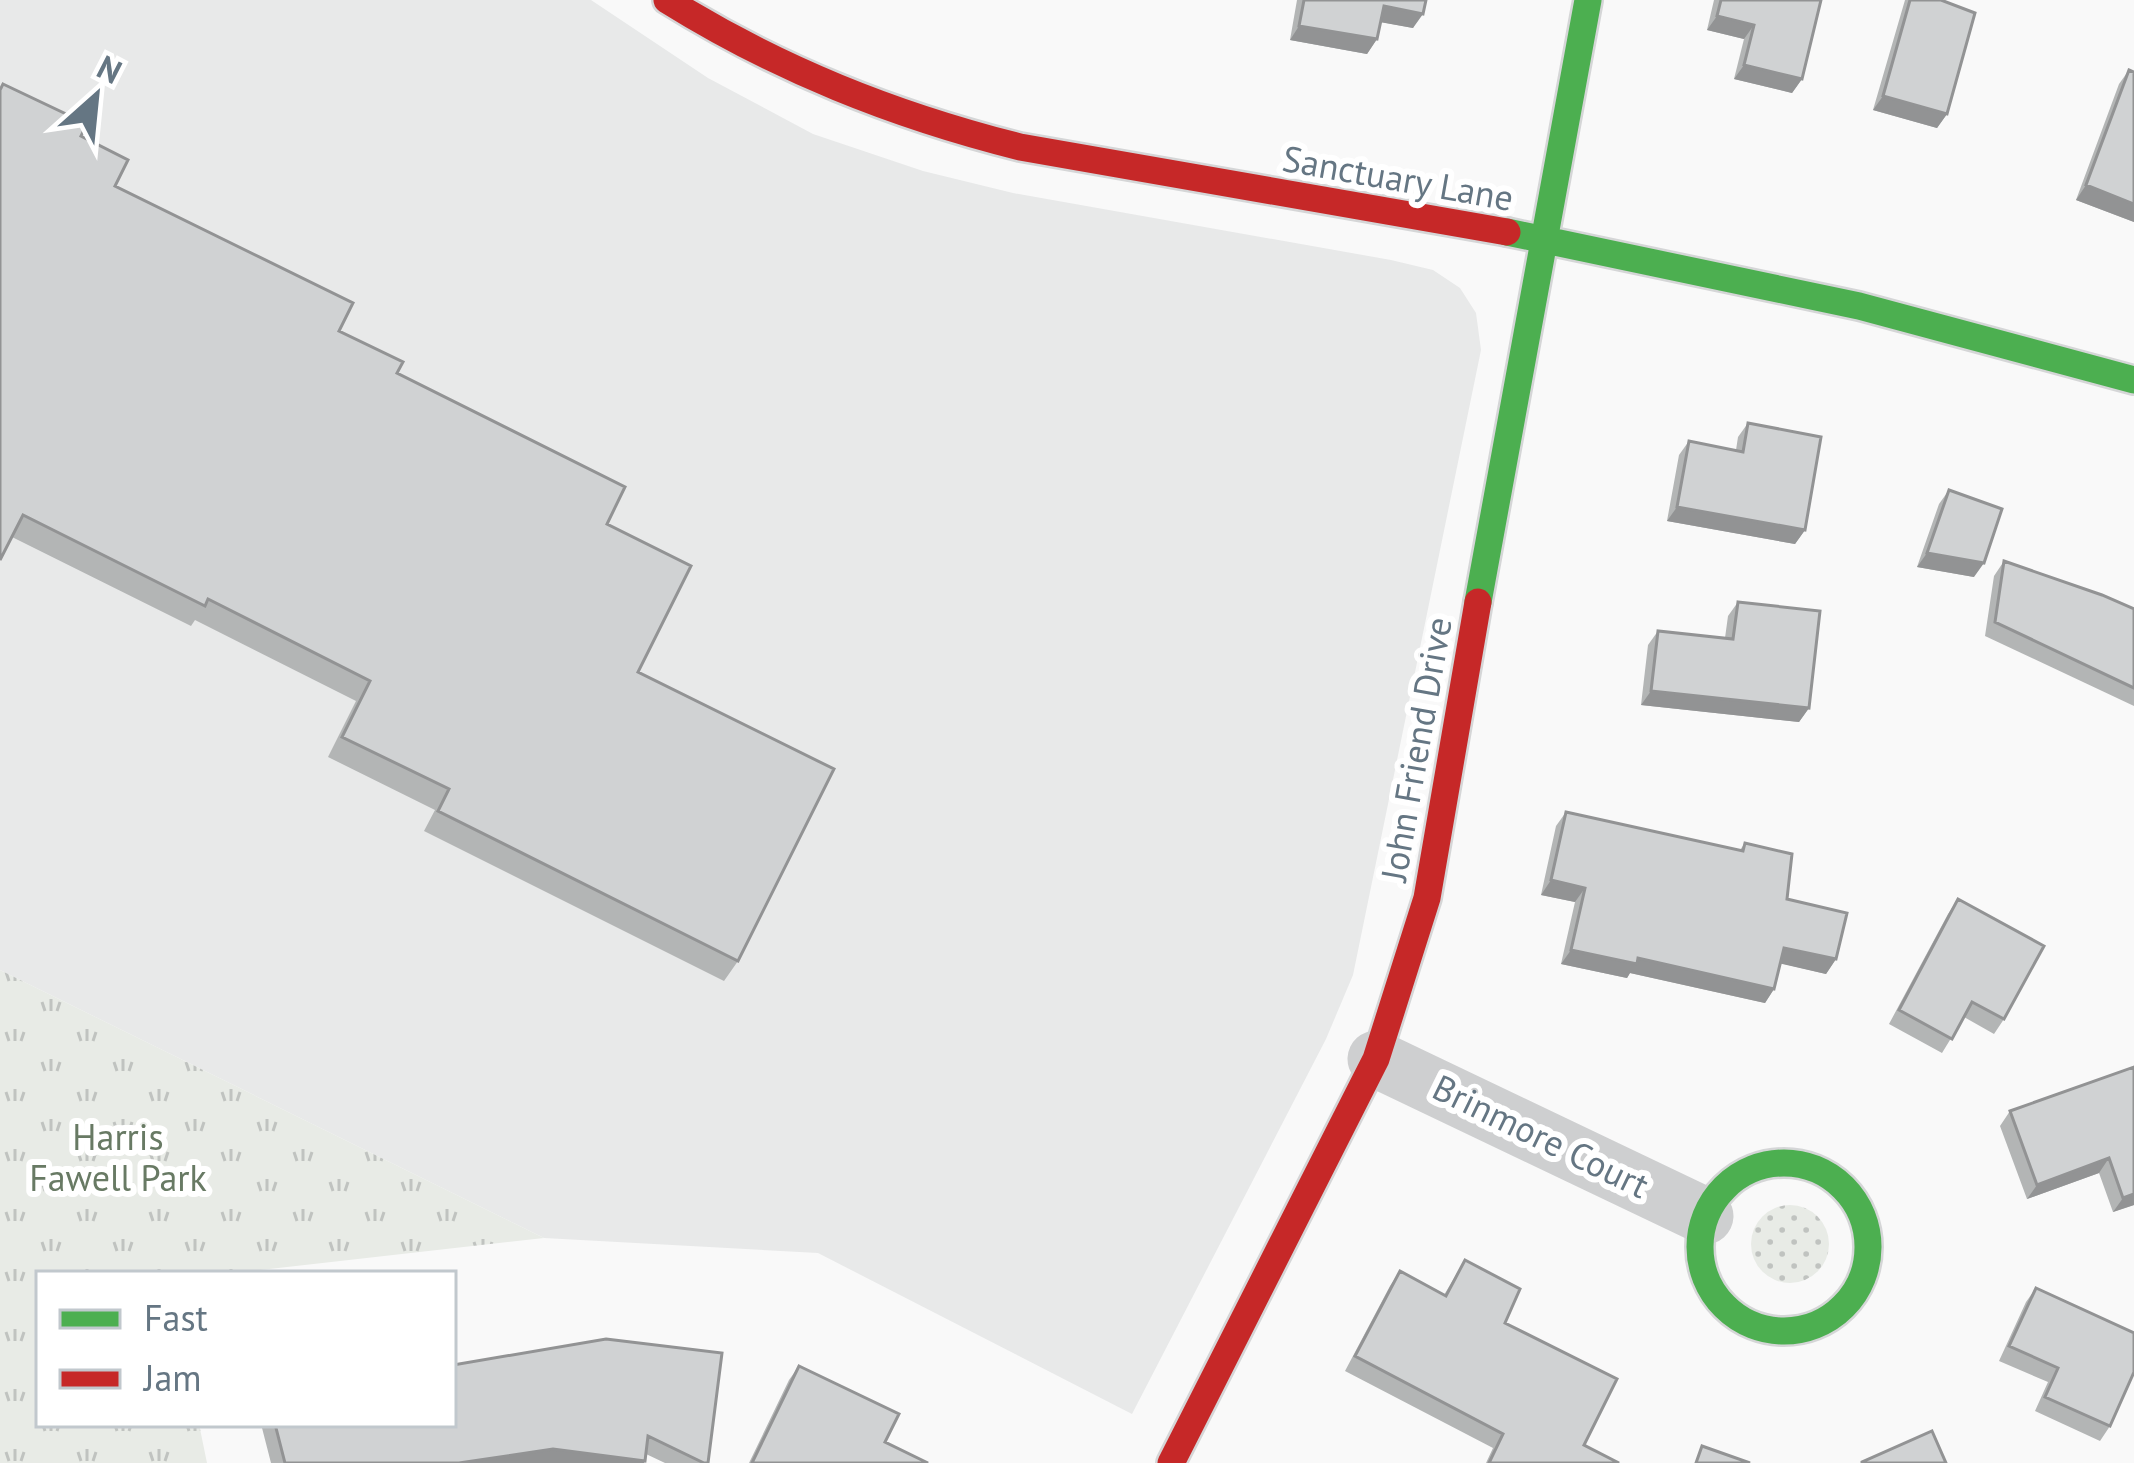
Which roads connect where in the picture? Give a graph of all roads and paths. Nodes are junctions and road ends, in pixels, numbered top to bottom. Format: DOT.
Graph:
graph roads {
  1 [pos="667,0"];
  2 [pos="1588,0"];
  3 [pos="1541,242"];
  4 [pos="2134,380"];
  5 [pos="1376,1059"];
  6 [pos="1705,1216"];
  7 [pos="1171,1463"];
  1 -- 3 [label="street, Sanctuary Lane"];
  2 -- 3 [label="street, John Friend Drive"];
  3 -- 4 [label="street, Sanctuary Lane"];
  3 -- 5 [label="street, John Friend Drive"];
  5 -- 6 [label="street, Brinmore Court"];
  5 -- 7 [label="street, John Friend Drive"];
  6 -- 6 [label="street"];
}
